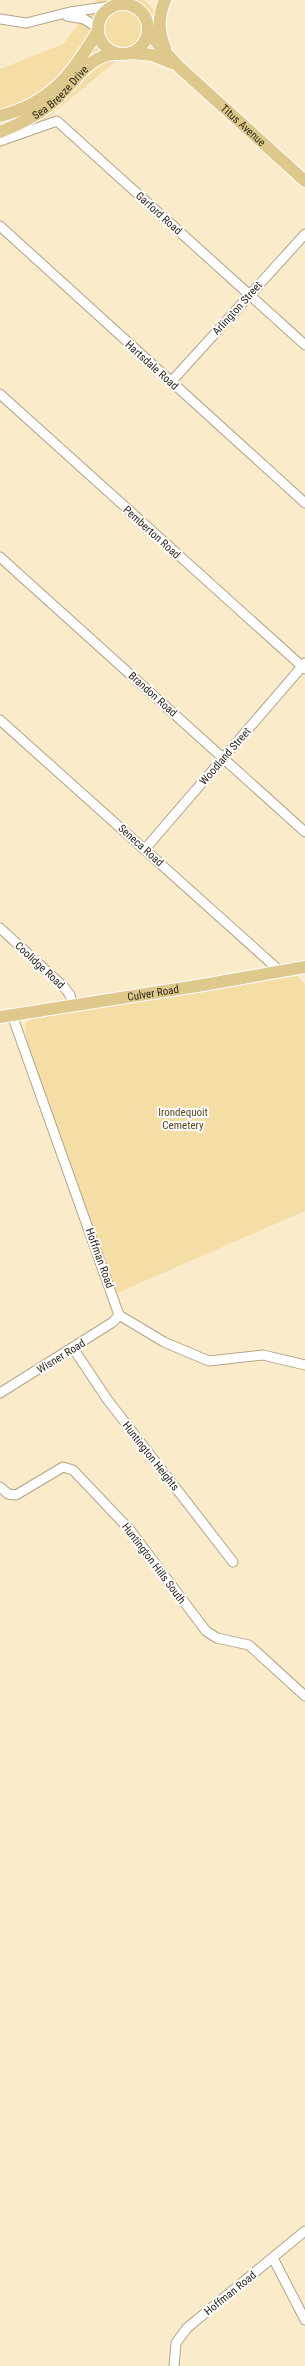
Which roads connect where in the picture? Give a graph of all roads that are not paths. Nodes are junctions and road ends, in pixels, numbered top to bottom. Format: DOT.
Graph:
graph roads {
  1 [pos="161,0"];
  2 [pos="165,0"];
  3 [pos="117,4"];
  4 [pos="55,16"];
  5 [pos="0,19"];
  6 [pos="148,27"];
  7 [pos="98,30"];
  8 [pos="131,53"];
  9 [pos="118,54"];
  10 [pos="178,65"];
  11 [pos="0,116"];
  12 [pos="0,132"];
  13 [pos="0,141"];
  14 [pos="305,181"];
  15 [pos="0,226"];
  16 [pos="305,234"];
  17 [pos="249,295"];
  18 [pos="305,346"];
  19 [pos="170,382"];
  20 [pos="0,394"];
  21 [pos="305,504"];
  22 [pos="0,557"];
  23 [pos="304,666"];
  24 [pos="0,720"];
  25 [pos="223,758"];
  26 [pos="305,832"];
  27 [pos="145,849"];
  28 [pos="0,928"];
  29 [pos="305,967"];
  30 [pos="281,972"];
  31 [pos="73,1005"];
  32 [pos="12,1014"];
  33 [pos="0,1016"];
  34 [pos="119,1315"];
  35 [pos="73,1348"];
  36 [pos="305,1365"];
  37 [pos="0,1393"];
  38 [pos="0,1487"];
  39 [pos="233,1562"];
  40 [pos="305,1696"];
  41 [pos="305,2231"];
  42 [pos="273,2258"];
  43 [pos="305,2320"];
  44 [pos="174,2366"];
  1 -- 6 [label="main road"];
  2 -- 10 [label="main road"];
  3 -- 4 [label="street"];
  3 -- 6 [label="main road"];
  3 -- 7 [label="main road"];
  4 -- 5 [label="street"];
  4 -- 7 [label="street"];
  6 -- 8 [label="main road"];
  6 -- 10 [label="main road, Titus Avenue"];
  7 -- 9 [label="main road"];
  7 -- 11 [label="main road, Sea Breeze Drive"];
  8 -- 9 [label="main road"];
  8 -- 10 [label="main road, Titus Avenue"];
  9 -- 12 [label="main road, Sea Breeze Drive"];
  10 -- 14 [label="main road, Titus Avenue"];
  13 -- 17 [label="street, Garford Road"];
  15 -- 19 [label="street, Hartsdale Road"];
  16 -- 17 [label="street, Arlington Street"];
  17 -- 18 [label="street, Garford Road"];
  17 -- 19 [label="street, Arlington Street"];
  19 -- 21 [label="street, Hartsdale Road"];
  20 -- 23 [label="street, Pemberton Road"];
  22 -- 25 [label="street, Brandon Road"];
  23 -- 25 [label="street, Woodland Street"];
  24 -- 27 [label="street, Seneca Road"];
  25 -- 26 [label="street, Brandon Road"];
  25 -- 27 [label="street, Woodland Street"];
  27 -- 30 [label="street, Seneca Road"];
  28 -- 31 [label="street, Coolidge Road"];
  29 -- 30 [label="main road, Culver Road"];
  30 -- 31 [label="main road, Culver Road"];
  31 -- 32 [label="main road, Culver Road"];
  32 -- 33 [label="main road, Culver Road"];
  32 -- 34 [label="street, Hoffman Road"];
  34 -- 35 [label="street, Wisner Road"];
  34 -- 36 [label="street"];
  35 -- 37 [label="street, Wisner Road"];
  35 -- 39 [label="street, Huntington Heights"];
  38 -- 40 [label="street, Huntington Hills South"];
  41 -- 42 [label="street, Hoffman Road"];
  42 -- 43 [label="street"];
  42 -- 44 [label="street, Hoffman Road"];
}
